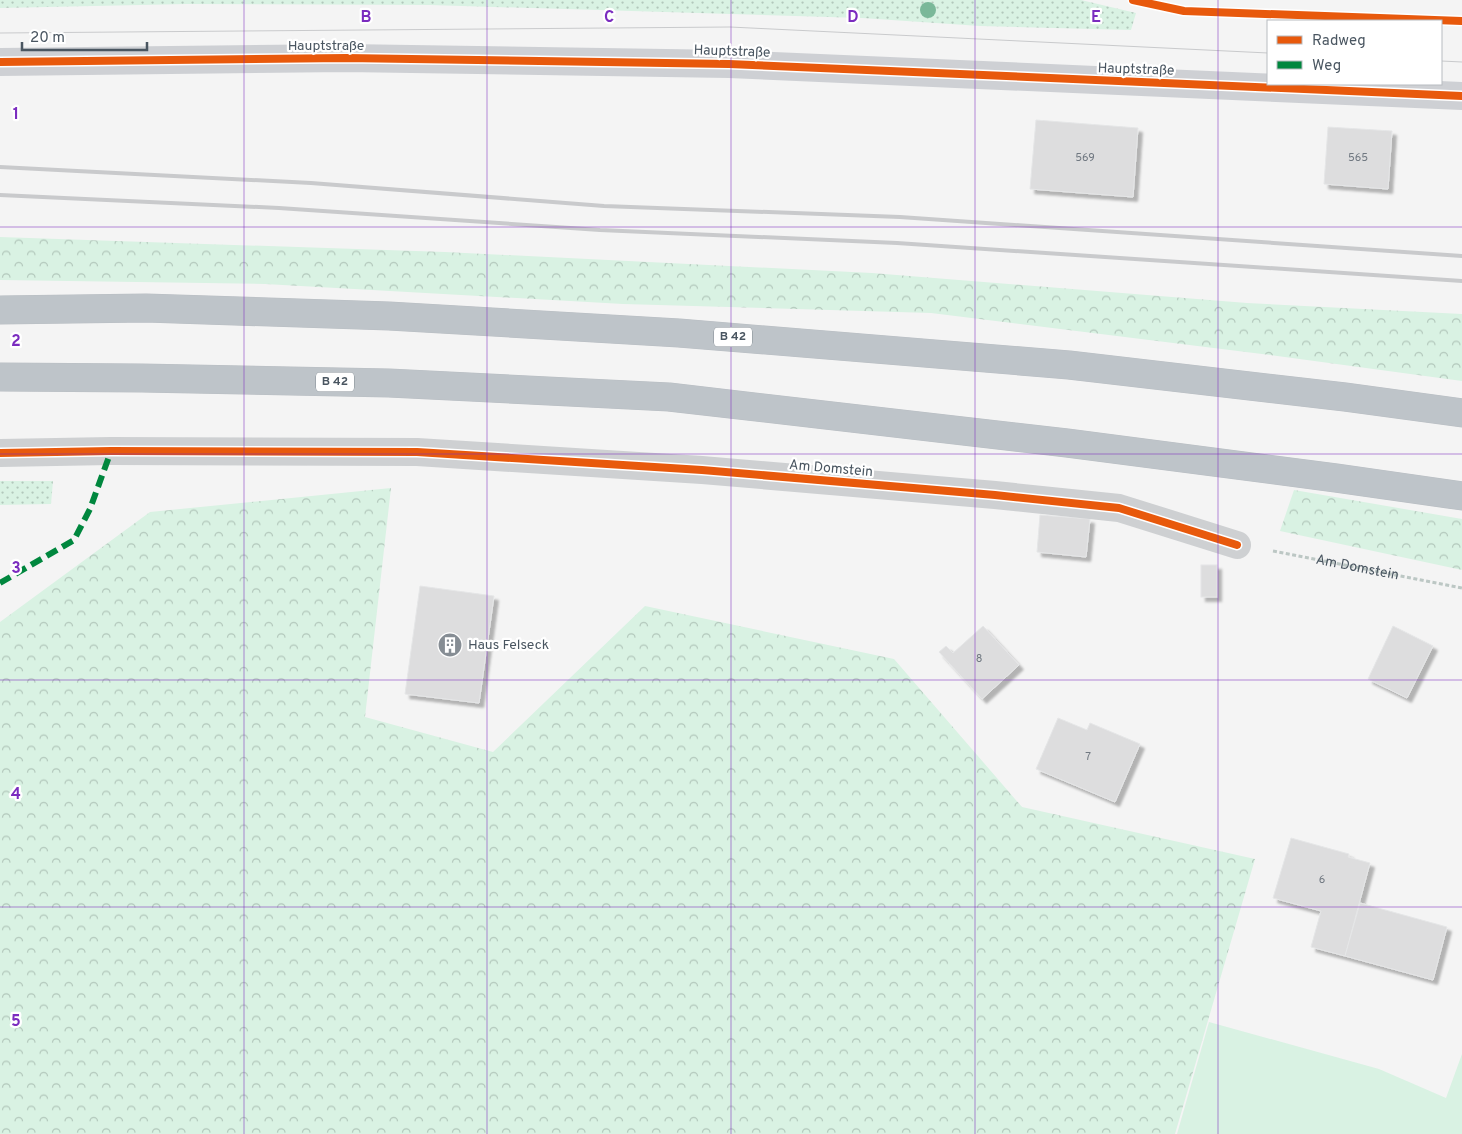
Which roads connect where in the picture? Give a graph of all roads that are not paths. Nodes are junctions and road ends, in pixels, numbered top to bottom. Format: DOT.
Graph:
graph roads {
  1 [pos="0,62"];
  2 [pos="1462,96"];
  3 [pos="0,310"];
  4 [pos="0,377"];
  5 [pos="1462,413"];
  6 [pos="0,452"];
  7 [pos="1462,496"];
  8 [pos="1238,545"];
  1 -- 2 [label="street, Hauptstraße"];
  3 -- 5 [label="highway, B 42"];
  4 -- 7 [label="highway, B 42"];
  6 -- 8 [label="street, Am Domstein"];
}
